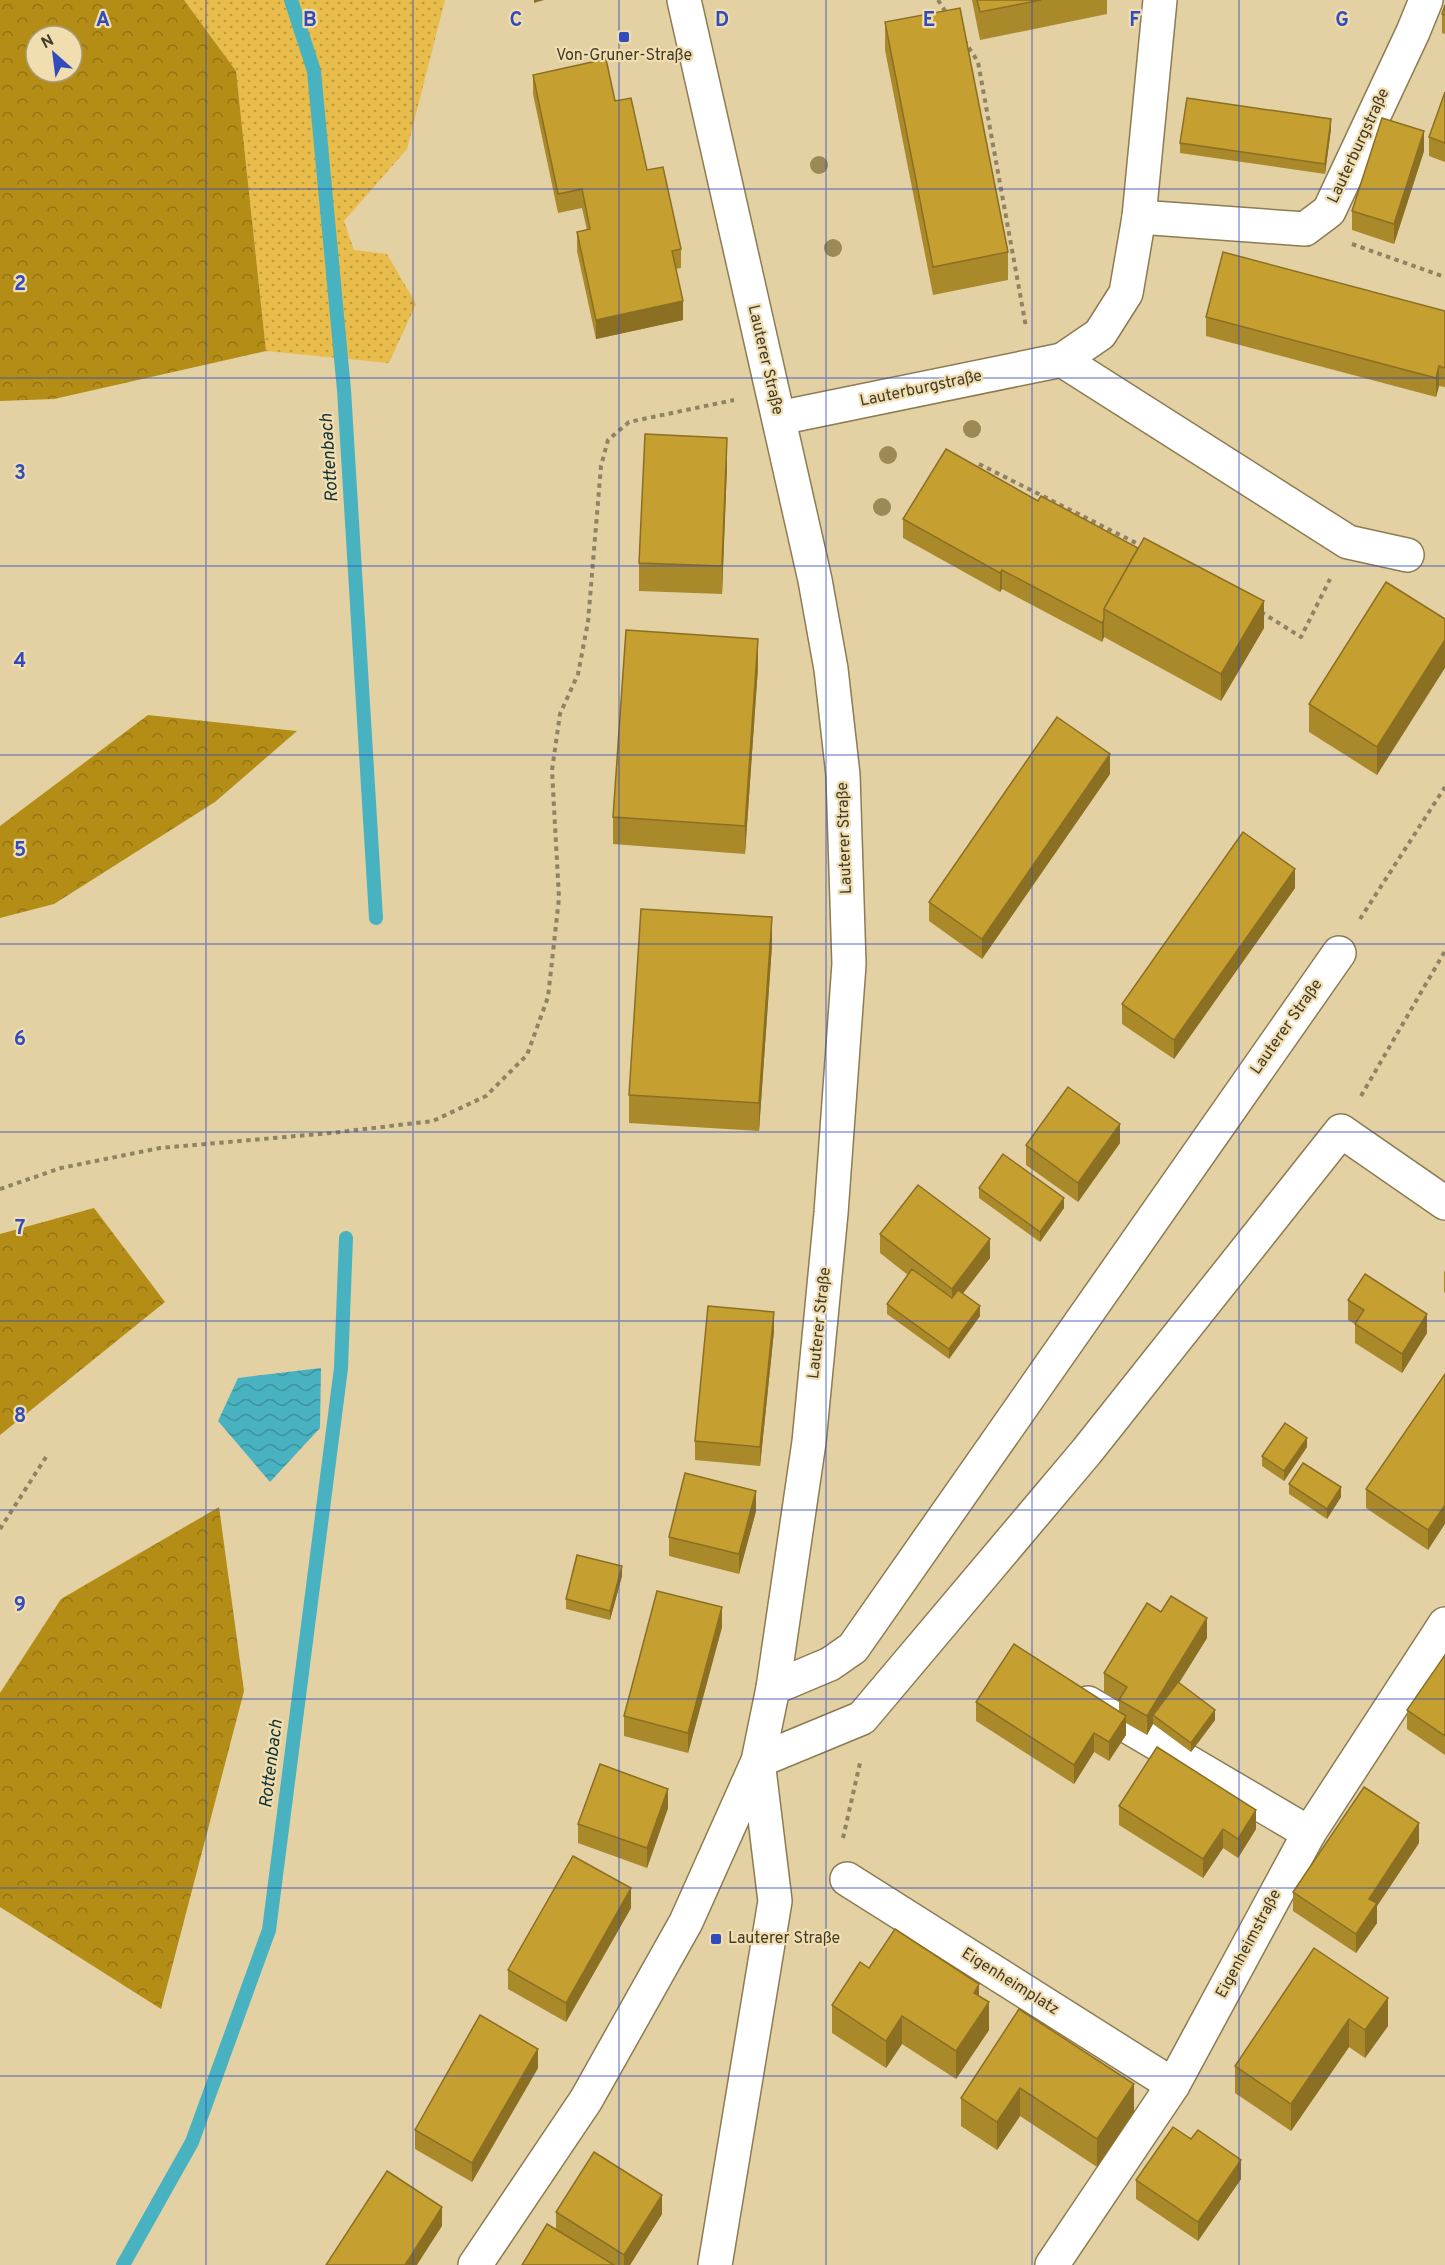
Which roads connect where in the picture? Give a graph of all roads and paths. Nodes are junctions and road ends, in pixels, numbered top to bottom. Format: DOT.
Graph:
graph roads {
  1 [pos="684,0"];
  2 [pos="938,0"];
  3 [pos="1160,0"];
  4 [pos="1426,0"];
  5 [pos="950,18"];
  6 [pos="961,35"];
  7 [pos="1139,217"];
  8 [pos="1366,248"];
  9 [pos="1445,277"];
  10 [pos="1048,363"];
  11 [pos="776,405"];
  12 [pos="980,464"];
  13 [pos="1348,542"];
  14 [pos="1145,548"];
  15 [pos="1407,555"];
  16 [pos="1255,608"];
  17 [pos="1445,787"];
  18 [pos="1445,951"];
  19 [pos="1339,953"];
  20 [pos="1341,1131"];
  21 [pos="0,1189"];
  22 [pos="1445,1203"];
  23 [pos="46,1457"];
  24 [pos="0,1529"];
  25 [pos="1445,1624"];
  26 [pos="773,1688"];
  27 [pos="1066,1690"];
  28 [pos="758,1761"];
  29 [pos="1309,1833"];
  30 [pos="847,1879"];
  31 [pos="1173,2085"];
  32 [pos="475,2265"];
  33 [pos="715,2265"];
  34 [pos="1053,2265"];
  1 -- 11 [label="street, Lauterer Straße"];
  2 -- 5 [label="path"];
  3 -- 7 [label="street, Lauterburgstraße"];
  4 -- 7 [label="street, Lauterburgstraße"];
  6 -- 10 [label="path"];
  7 -- 10 [label="street, Lauterburgstraße"];
  8 -- 9 [label="path"];
  10 -- 11 [label="street, Lauterburgstraße"];
  10 -- 13 [label="street"];
  11 -- 21 [label="path"];
  11 -- 26 [label="street, Lauterer Straße"];
  12 -- 14 [label="path"];
  13 -- 15 [label="street"];
  13 -- 16 [label="path"];
  17 -- 19 [label="path"];
  18 -- 20 [label="path"];
  19 -- 26 [label="street, Lauterer Straße"];
  20 -- 22 [label="street"];
  20 -- 28 [label="street"];
  23 -- 24 [label="path"];
  25 -- 29 [label="street, Eigenheimstraße"];
  26 -- 28 [label="street, Lauterer Straße"];
  27 -- 29 [label="street"];
  28 -- 32 [label="street, Lauterer Straße"];
  28 -- 33 [label="street"];
  29 -- 31 [label="street, Eigenheimstraße"];
  30 -- 31 [label="street, Eigenheimplatz"];
  31 -- 34 [label="street, Eigenheimstraße"];
}
